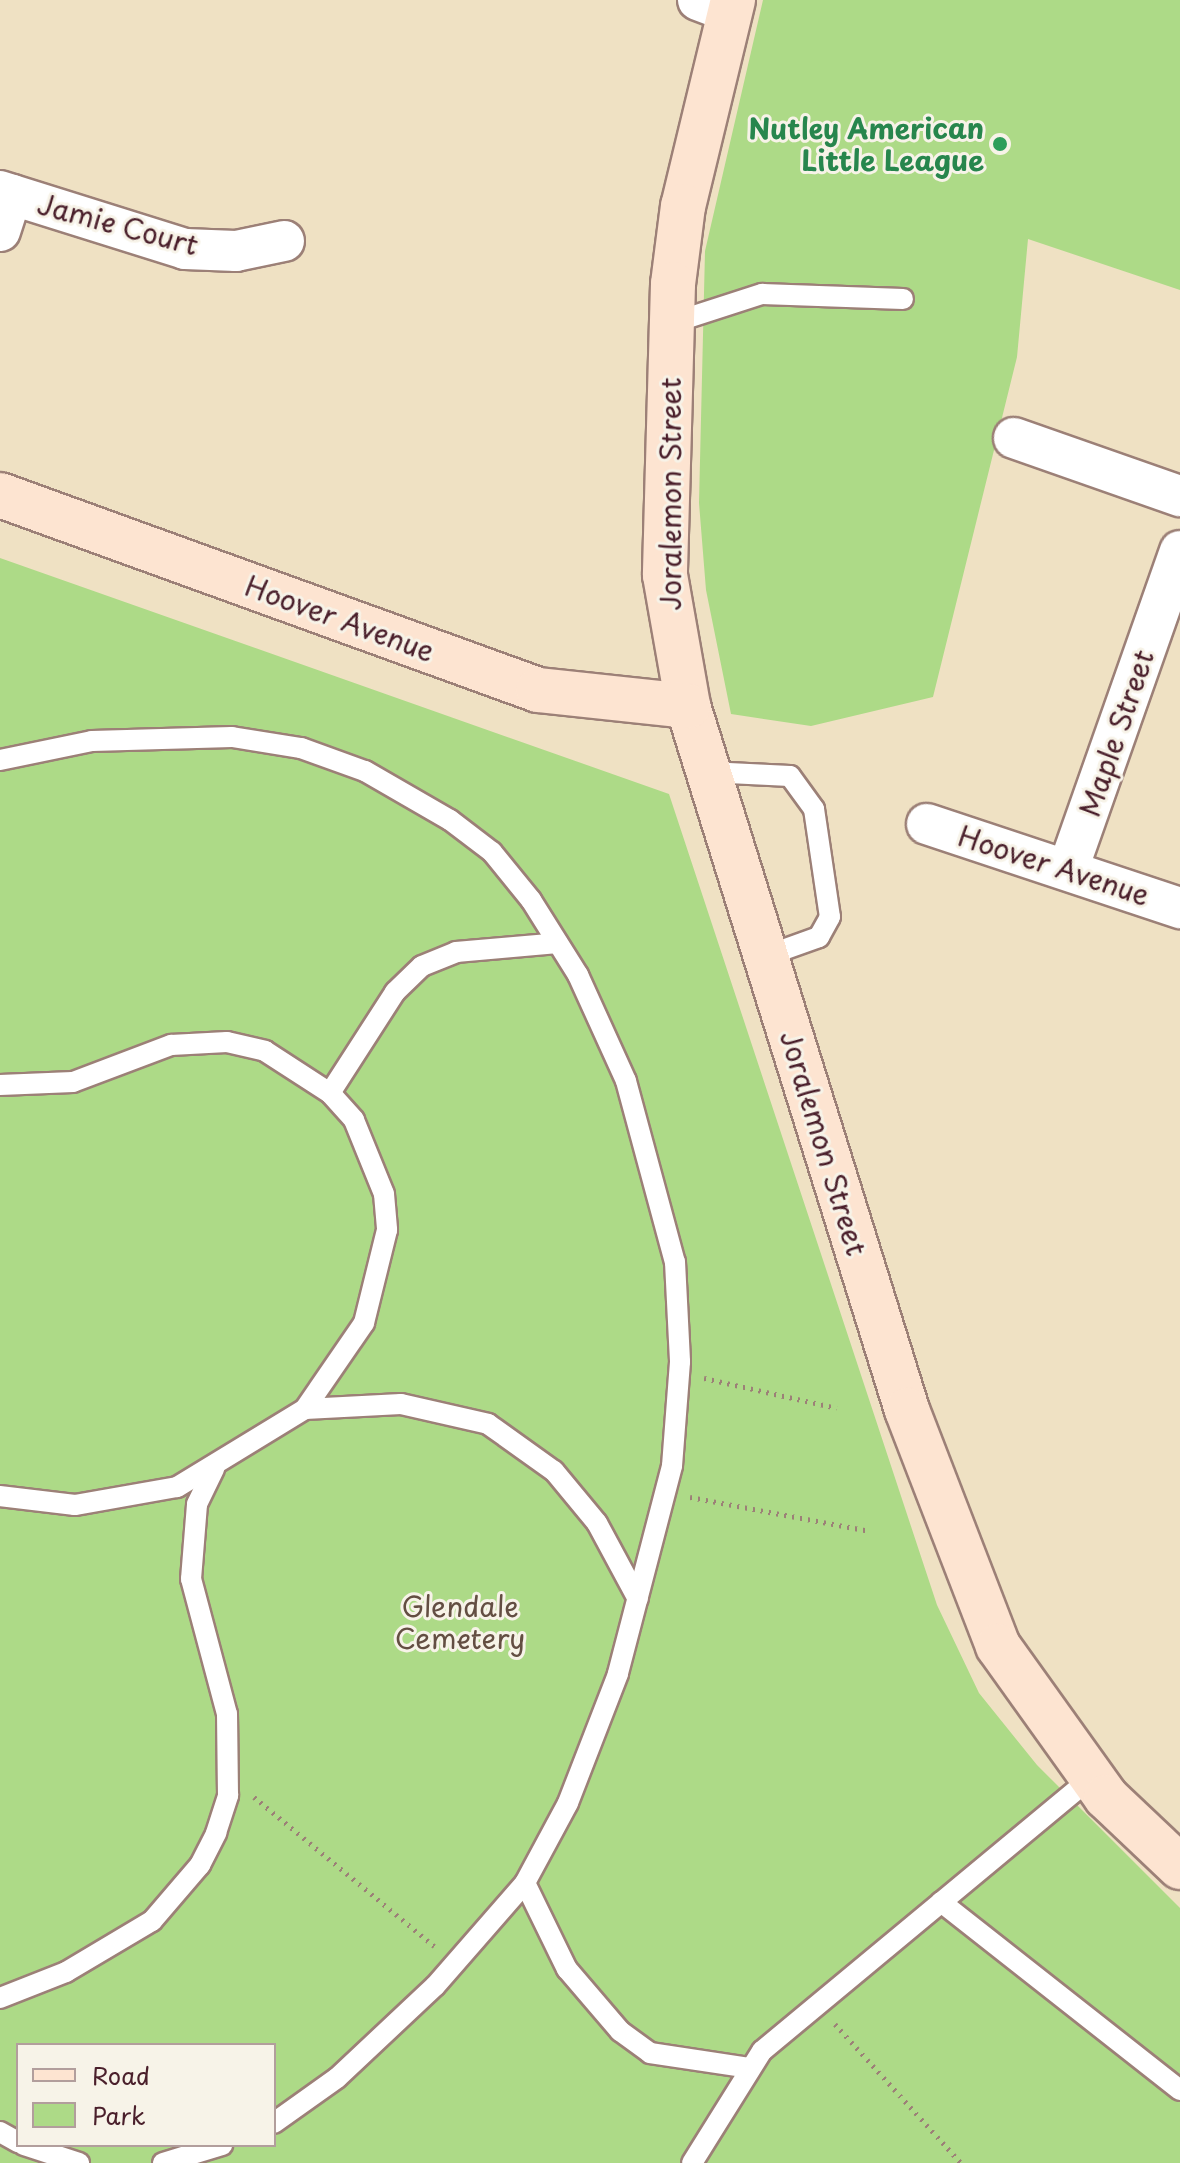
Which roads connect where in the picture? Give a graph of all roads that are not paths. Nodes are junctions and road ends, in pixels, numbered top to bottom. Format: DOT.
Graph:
graph roads {
  1 [pos="720,4"];
  2 [pos="4,206"];
  3 [pos="284,241"];
  4 [pos="903,299"];
  5 [pos="671,334"];
  6 [pos="1014,438"];
  7 [pos="0,495"];
  8 [pos="1180,496"];
  9 [pos="1180,551"];
  10 [pos="688,706"];
  11 [pos="0,760"];
  12 [pos="708,772"];
  13 [pos="927,824"];
  14 [pos="1068,869"];
  15 [pos="1180,908"];
  16 [pos="558,943"];
  17 [pos="766,956"];
  18 [pos="0,1085"];
  19 [pos="330,1093"];
  20 [pos="305,1409"];
  21 [pos="214,1469"];
  22 [pos="0,1496"];
  23 [pos="638,1599"];
  24 [pos="1091,1778"];
  25 [pos="1176,1857"];
  26 [pos="525,1883"];
  27 [pos="941,1902"];
  28 [pos="0,1998"];
  29 [pos="749,2068"];
  30 [pos="1180,2090"];
  31 [pos="276,2122"];
  32 [pos="30,2147"];
  33 [pos="215,2147"];
  34 [pos="79,2163"];
  35 [pos="163,2163"];
  36 [pos="692,2163"];
  1 -- 5 [label="street, Joralemon Street"];
  2 -- 3 [label="street, Jamie Court"];
  4 -- 5 [label="lane"];
  5 -- 10 [label="street, Joralemon Street"];
  6 -- 8 [label="street"];
  7 -- 10 [label="street, Hoover Avenue"];
  9 -- 14 [label="street, Maple Street"];
  10 -- 12 [label="street, Joralemon Street"];
  11 -- 16 [label="lane"];
  12 -- 17 [label="street, Joralemon Street"];
  12 -- 17 [label="lane"];
  13 -- 14 [label="street, Hoover Avenue"];
  14 -- 15 [label="street, Hoover Avenue"];
  16 -- 19 [label="lane"];
  16 -- 23 [label="lane"];
  17 -- 24 [label="street, Joralemon Street"];
  18 -- 19 [label="lane"];
  19 -- 20 [label="lane"];
  20 -- 21 [label="lane"];
  20 -- 23 [label="lane"];
  21 -- 22 [label="lane"];
  21 -- 28 [label="lane"];
  23 -- 26 [label="lane"];
  24 -- 25 [label="street, Joralemon Street"];
  24 -- 27 [label="lane"];
  26 -- 29 [label="lane"];
  26 -- 31 [label="lane"];
  27 -- 29 [label="lane"];
  27 -- 30 [label="lane"];
  29 -- 36 [label="lane"];
  32 -- 34 [label="lane"];
  33 -- 35 [label="lane"];
}
